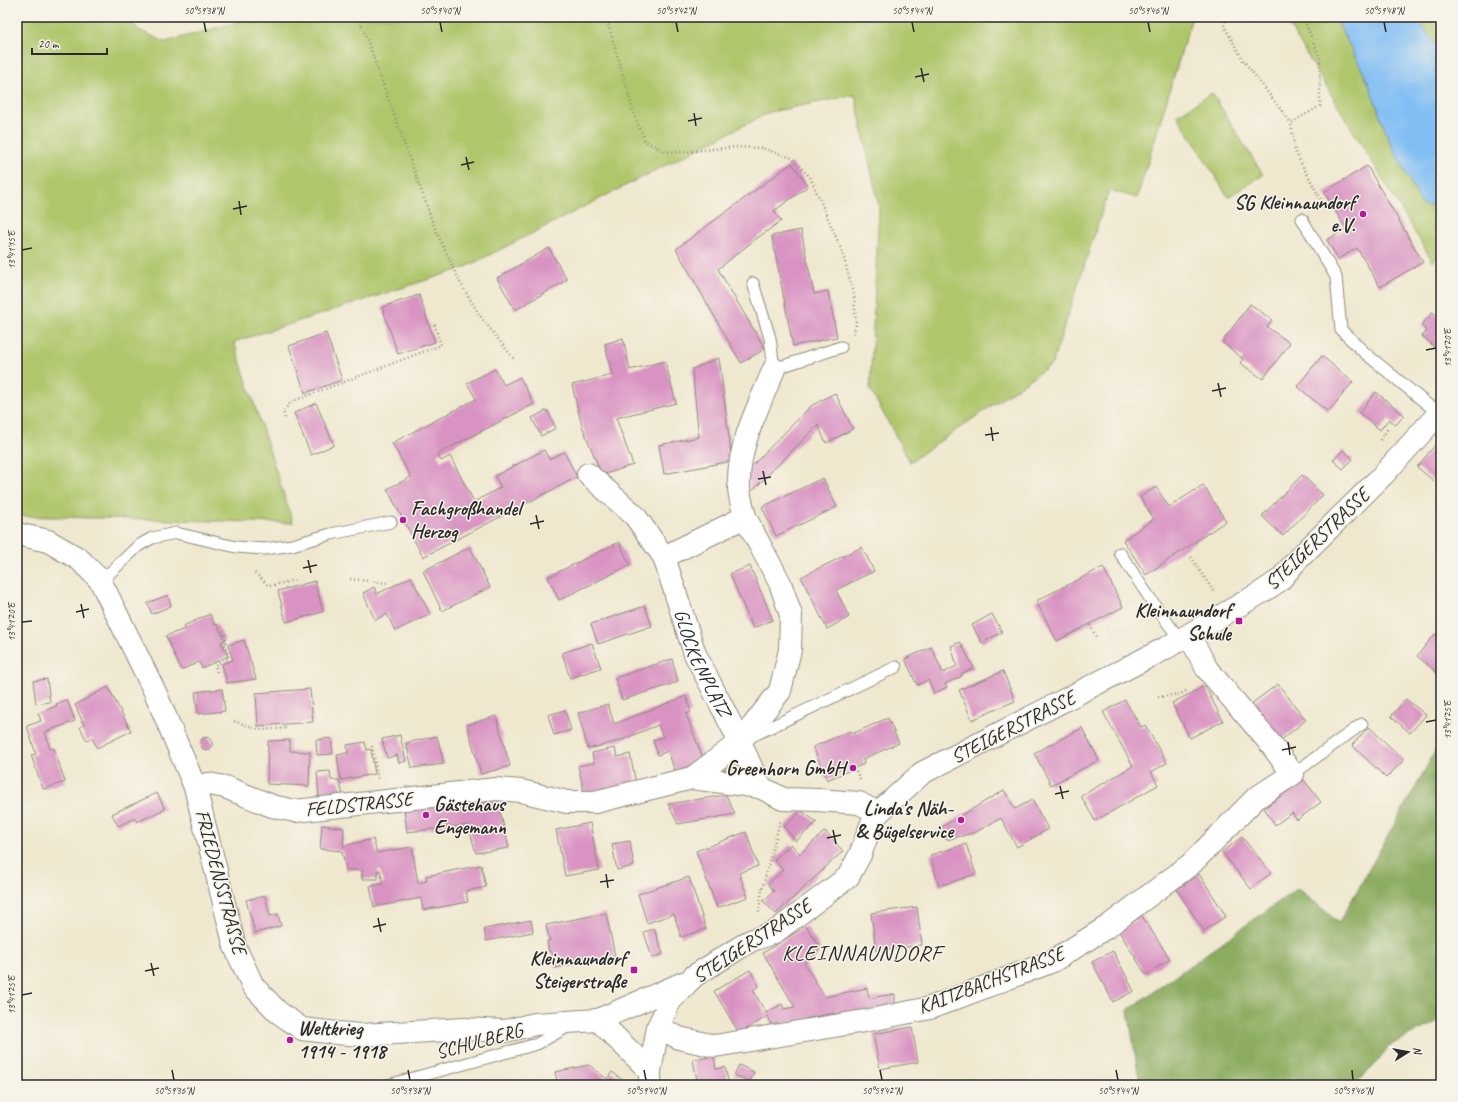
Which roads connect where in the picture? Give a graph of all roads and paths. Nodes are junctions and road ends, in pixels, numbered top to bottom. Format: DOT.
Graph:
graph roads {
  1 [pos="359,17"];
  2 [pos="606,17"];
  3 [pos="1226,17"];
  4 [pos="1303,17"];
  5 [pos="1291,123"];
  6 [pos="1302,219"];
  7 [pos="752,283"];
  8 [pos="434,323"];
  9 [pos="841,348"];
  10 [pos="514,358"];
  11 [pos="774,369"];
  12 [pos="1440,412"];
  13 [pos="285,418"];
  14 [pos="588,474"];
  15 [pos="745,517"];
  16 [pos="391,522"];
  17 [pos="17,534"];
  18 [pos="1120,553"];
  19 [pos="664,557"];
  20 [pos="1191,558"];
  21 [pos="255,573"];
  22 [pos="350,579"];
  23 [pos="100,580"];
  24 [pos="295,580"];
  25 [pos="388,583"];
  26 [pos="1214,592"];
  27 [pos="1090,625"];
  28 [pos="223,631"];
  29 [pos="1096,637"];
  30 [pos="1185,638"];
  31 [pos="896,667"];
  32 [pos="216,672"];
  33 [pos="1188,690"];
  34 [pos="1158,697"];
  35 [pos="234,721"];
  36 [pos="1362,724"];
  37 [pos="287,728"];
  38 [pos="740,742"];
  39 [pos="372,746"];
  40 [pos="1293,774"];
  41 [pos="692,778"];
  42 [pos="195,787"];
  43 [pos="760,787"];
  44 [pos="380,801"];
  45 [pos="878,813"];
  46 [pos="780,821"];
  47 [pos="764,936"];
  48 [pos="690,980"];
  49 [pos="598,1020"];
  50 [pos="576,1021"];
  51 [pos="658,1027"];
  52 [pos="650,1078"];
  53 [pos="388,1085"];
  1 -- 10 [label="path"];
  2 -- 9 [label="path"];
  3 -- 5 [label="path"];
  4 -- 5 [label="path"];
  5 -- 6 [label="path"];
  6 -- 12 [label="lane"];
  7 -- 11 [label="lane"];
  8 -- 13 [label="path"];
  9 -- 11 [label="lane"];
  11 -- 15 [label="street, GLOCKENPLATZ"];
  12 -- 30 [label="street, STEIGERSTRASSE"];
  14 -- 19 [label="street, GLOCKENPLATZ"];
  15 -- 19 [label="street"];
  15 -- 38 [label="street, GLOCKENPLATZ"];
  16 -- 23 [label="lane"];
  17 -- 23 [label="street, FRIEDENSSTRASSE"];
  18 -- 30 [label="lane"];
  19 -- 38 [label="street, GLOCKENPLATZ"];
  20 -- 26 [label="path"];
  21 -- 24 [label="path"];
  22 -- 25 [label="path"];
  23 -- 42 [label="street, FRIEDENSSTRASSE"];
  27 -- 29 [label="path"];
  28 -- 32 [label="path"];
  30 -- 40 [label="street"];
  30 -- 45 [label="street, STEIGERSTRASSE"];
  31 -- 38 [label="lane"];
  33 -- 34 [label="path"];
  35 -- 37 [label="path"];
  36 -- 40 [label="lane, KAITZBACHSTRASSE"];
  38 -- 41 [label="street, FELDSTRASSE"];
  38 -- 43 [label="street, GLOCKENPLATZ"];
  39 -- 44 [label="path"];
  40 -- 51 [label="street, KAITZBACHSTRASSE"];
  41 -- 43 [label="street, FELDSTRASSE"];
  41 -- 44 [label="street, FELDSTRASSE"];
  42 -- 44 [label="street, FELDSTRASSE"];
  42 -- 50 [label="street, FRIEDENSSTRASSE"];
  43 -- 45 [label="street, FELDSTRASSE"];
  45 -- 47 [label="street, STEIGERSTRASSE"];
  46 -- 47 [label="path"];
  47 -- 48 [label="street, STEIGERSTRASSE"];
  48 -- 49 [label="street, FRIEDENSSTRASSE"];
  48 -- 51 [label="street, STEIGERSTRASSE"];
  49 -- 50 [label="street, FRIEDENSSTRASSE"];
  49 -- 52 [label="street"];
  50 -- 53 [label="lane, SCHULBERG"];
  51 -- 52 [label="street, STEIGERSTRASSE"];
}
